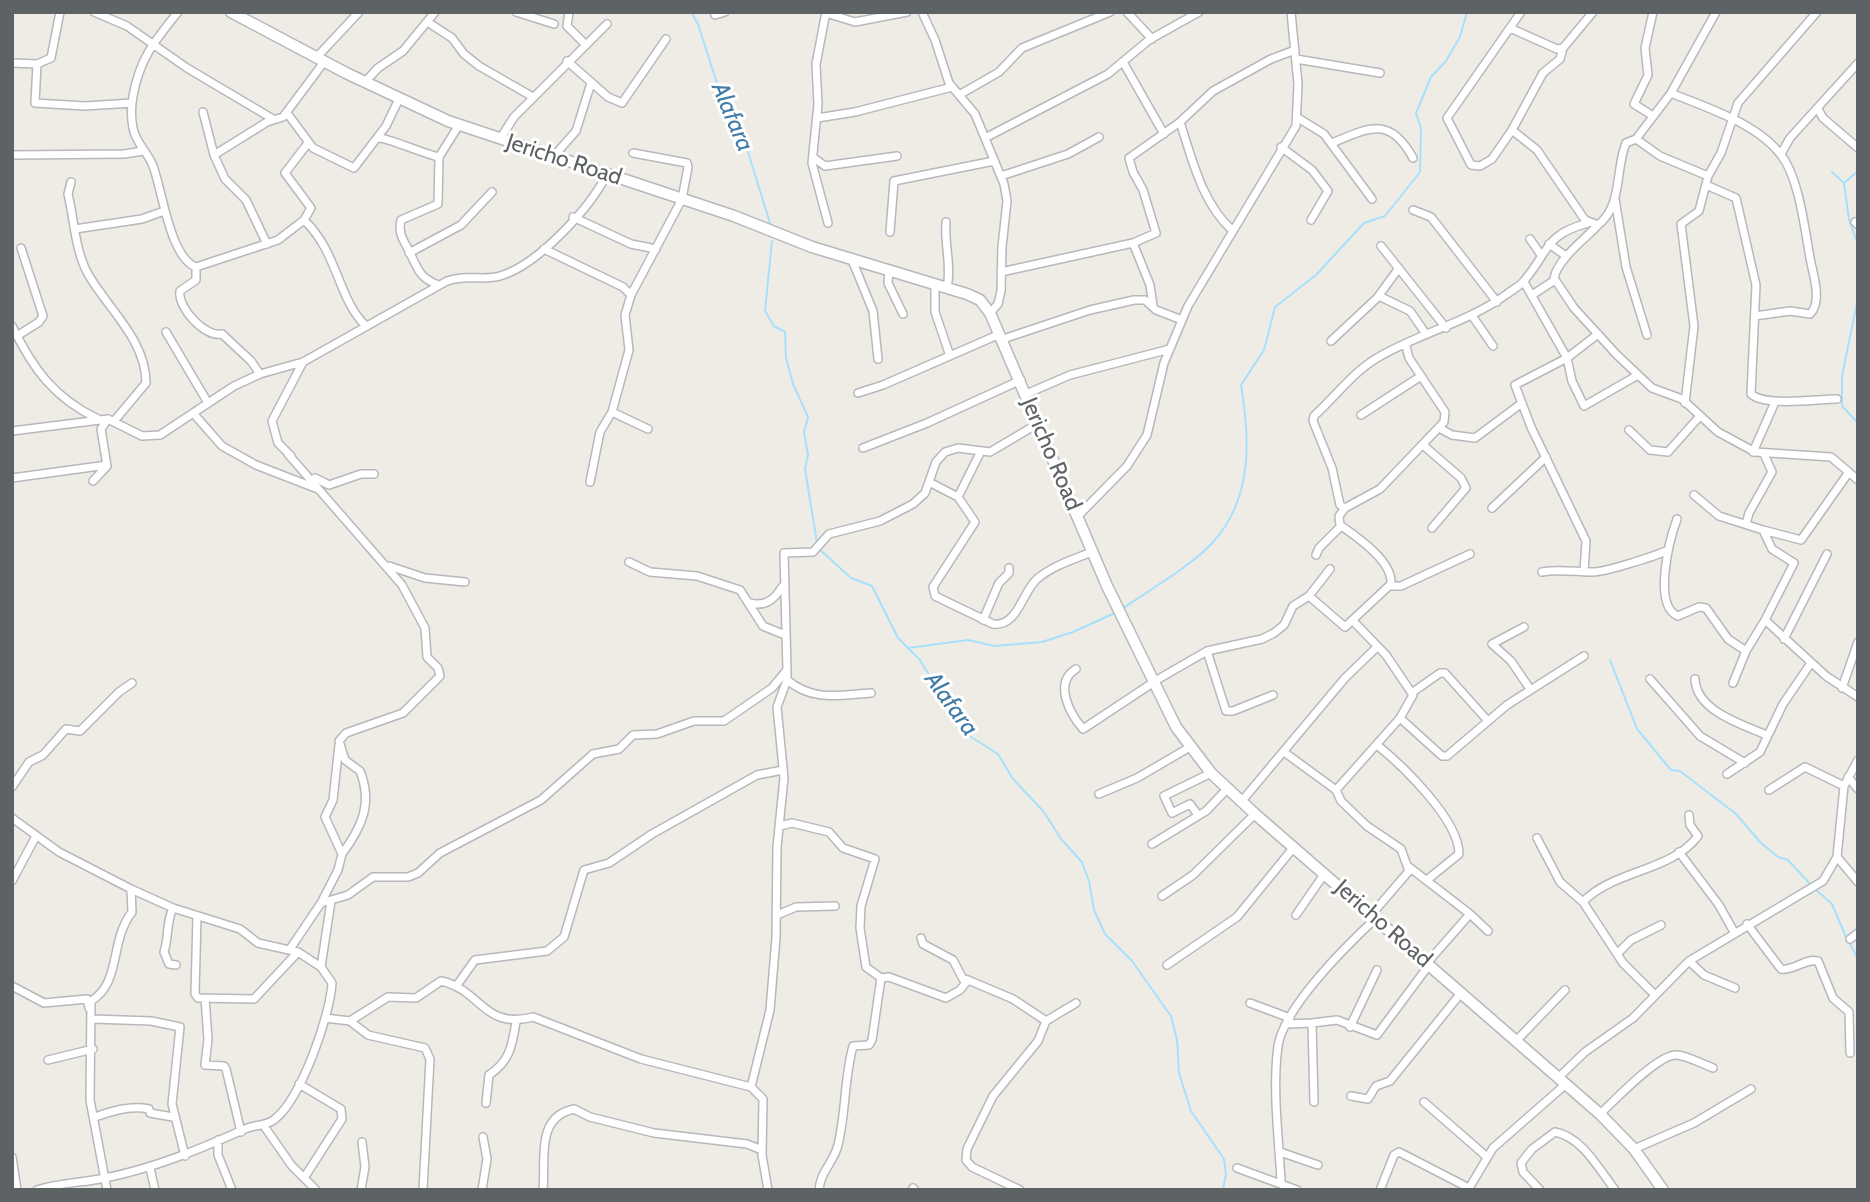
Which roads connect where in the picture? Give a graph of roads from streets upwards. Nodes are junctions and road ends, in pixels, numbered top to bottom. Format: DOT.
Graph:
graph roads {
  1 [pos="61,12"];
  2 [pos="94,12"];
  3 [pos="177,12"];
  4 [pos="230,12"];
  5 [pos="359,12"];
  6 [pos="435,12"];
  7 [pos="516,12"];
  8 [pos="569,12"];
  9 [pos="714,12"];
  10 [pos="725,12"];
  11 [pos="907,12"];
  12 [pos="1110,12"];
  13 [pos="1127,12"];
  14 [pos="1199,12"];
  15 [pos="1291,12"];
  16 [pos="1521,12"];
  17 [pos="1593,12"];
  18 [pos="1653,12"];
  19 [pos="1716,12"];
  20 [pos="1817,12"];
  21 [pos="826,13"];
  22 [pos="923,13"];
  23 [pos="429,23"];
  24 [pos="554,24"];
  25 [pos="607,24"];
  26 [pos="1510,28"];
  27 [pos="666,39"];
  28 [pos="1152,39"];
  29 [pos="153,43"];
  30 [pos="586,45"];
  31 [pos="1563,48"];
  32 [pos="1295,50"];
  33 [pos="1296,59"];
  34 [pos="320,60"];
  35 [pos="567,61"];
  36 [pos="1123,62"];
  37 [pos="12,63"];
  38 [pos="1858,63"];
  39 [pos="37,64"];
  40 [pos="1380,73"];
  41 [pos="365,82"];
  42 [pos="591,83"];
  43 [pos="952,87"];
  44 [pos="1671,93"];
  45 [pos="959,95"];
  46 [pos="533,97"];
  47 [pos="399,99"];
  48 [pos="132,103"];
  49 [pos="1818,109"];
  50 [pos="203,112"];
  51 [pos="287,113"];
  52 [pos="1653,116"];
  53 [pos="1730,117"];
  54 [pos="817,118"];
  55 [pos="1298,118"];
  56 [pos="273,119"];
  57 [pos="1180,122"];
  58 [pos="459,125"];
  59 [pos="1512,130"];
  60 [pos="382,134"];
  61 [pos="1164,134"];
  62 [pos="985,138"];
  63 [pos="1099,138"];
  64 [pos="500,139"];
  65 [pos="1636,139"];
  66 [pos="308,143"];
  67 [pos="1332,143"];
  68 [pos="1281,148"];
  69 [pos="1858,148"];
  70 [pos="143,152"];
  71 [pos="633,152"];
  72 [pos="1781,154"];
  73 [pos="12,155"];
  74 [pos="214,155"];
  75 [pos="554,156"];
  76 [pos="897,156"];
  77 [pos="439,157"];
  78 [pos="814,158"];
  79 [pos="1413,158"];
  80 [pos="994,161"];
  81 [pos="607,174"];
  82 [pos="1001,176"];
  83 [pos="1707,176"];
  84 [pos="71,182"];
  85 [pos="1706,185"];
  86 [pos="492,192"];
  87 [pos="1615,198"];
  88 [pos="1372,199"];
  89 [pos="682,200"];
  90 [pos="1413,210"];
  91 [pos="164,211"];
  92 [pos="573,218"];
  93 [pos="304,220"];
  94 [pos="1311,220"];
  95 [pos="946,222"];
  96 [pos="828,223"];
  97 [pos="1588,223"];
  98 [pos="1598,225"];
  99 [pos="75,229"];
  100 [pos="1232,230"];
  101 [pos="890,232"];
  102 [pos="1530,239"];
  103 [pos="1133,243"];
  104 [pos="267,244"];
  105 [pos="1549,244"];
  106 [pos="1381,246"];
  107 [pos="21,248"];
  108 [pos="656,248"];
  109 [pos="544,249"];
  110 [pos="409,253"];
  111 [pos="1541,255"];
  112 [pos="1566,256"];
  113 [pos="852,260"];
  114 [pos="196,267"];
  115 [pos="1399,268"];
  116 [pos="888,271"];
  117 [pos="1001,272"];
  118 [pos="1555,280"];
  119 [pos="1524,282"];
  120 [pos="439,285"];
  121 [pos="935,285"];
  122 [pos="947,288"];
  123 [pos="631,295"];
  124 [pos="1532,295"];
  125 [pos="1379,296"];
  126 [pos="1497,302"];
  127 [pos="1153,306"];
  128 [pos="990,313"];
  129 [pos="903,314"];
  130 [pos="1755,316"];
  131 [pos="1473,317"];
  132 [pos="1182,320"];
  133 [pos="12,326"];
  134 [pos="366,326"];
  135 [pos="1446,328"];
  136 [pos="166,332"];
  137 [pos="1426,334"];
  138 [pos="1598,334"];
  139 [pos="1647,335"];
  140 [pos="17,336"];
  141 [pos="1002,337"];
  142 [pos="1331,341"];
  143 [pos="1405,346"];
  144 [pos="1493,346"];
  145 [pos="1170,349"];
  146 [pos="950,356"];
  147 [pos="1567,358"];
  148 [pos="878,359"];
  149 [pos="303,362"];
  150 [pos="260,374"];
  151 [pos="1638,375"];
  152 [pos="1421,376"];
  153 [pos="1021,380"];
  154 [pos="858,393"];
  155 [pos="1026,394"];
  156 [pos="1837,399"];
  157 [pos="1685,402"];
  158 [pos="1774,402"];
  159 [pos="208,403"];
  160 [pos="1522,403"];
  161 [pos="612,412"];
  162 [pos="193,413"];
  163 [pos="1361,415"];
  164 [pos="1699,417"];
  165 [pos="98,419"];
  166 [pos="112,420"];
  167 [pos="1039,423"];
  168 [pos="1439,428"];
  169 [pos="648,429"];
  170 [pos="1629,430"];
  171 [pos="12,431"];
  172 [pos="1423,446"];
  173 [pos="863,448"];
  174 [pos="1754,452"];
  175 [pos="980,453"];
  176 [pos="288,454"];
  177 [pos="1764,454"];
  178 [pos="1546,457"];
  179 [pos="107,465"];
  180 [pos="1849,472"];
  181 [pos="374,474"];
  182 [pos="12,478"];
  183 [pos="93,481"];
  184 [pos="1858,481"];
  185 [pos="590,482"];
  186 [pos="931,483"];
  187 [pos="322,491"];
  188 [pos="1694,495"];
  189 [pos="958,497"];
  190 [pos="1345,508"];
  191 [pos="1492,508"];
  192 [pos="1077,517"];
  193 [pos="1677,519"];
  194 [pos="1746,524"];
  195 [pos="1341,526"];
  196 [pos="1432,528"];
  197 [pos="1763,530"];
  198 [pos="1668,550"];
  199 [pos="1092,552"];
  200 [pos="1470,554"];
  201 [pos="1826,554"];
  202 [pos="1316,555"];
  203 [pos="1654,558"];
  204 [pos="629,562"];
  205 [pos="388,566"];
  206 [pos="1667,567"];
  207 [pos="1009,568"];
  208 [pos="1330,569"];
  209 [pos="1542,572"];
  210 [pos="1584,572"];
  211 [pos="465,582"];
  212 [pos="783,584"];
  213 [pos="1390,586"];
  214 [pos="1309,596"];
  215 [pos="749,603"];
  216 [pos="984,620"];
  217 [pos="1765,620"];
  218 [pos="1354,622"];
  219 [pos="1524,627"];
  220 [pos="785,635"];
  221 [pos="1784,639"];
  222 [pos="1858,642"];
  223 [pos="1377,647"];
  224 [pos="1207,651"];
  225 [pos="1746,651"];
  226 [pos="1584,656"];
  227 [pos="1811,663"];
  228 [pos="1076,669"];
  229 [pos="787,670"];
  230 [pos="1650,679"];
  231 [pos="1695,679"];
  232 [pos="786,680"];
  233 [pos="1155,682"];
  234 [pos="132,683"];
  235 [pos="1733,683"];
  236 [pos="1842,688"];
  237 [pos="1530,689"];
  238 [pos="1413,692"];
  239 [pos="871,693"];
  240 [pos="1273,695"];
  241 [pos="1858,697"];
  242 [pos="1400,718"];
  243 [pos="1488,721"];
  244 [pos="1767,736"];
  245 [pos="339,741"];
  246 [pos="1377,745"];
  247 [pos="1189,747"];
  248 [pos="1284,752"];
  249 [pos="1858,760"];
  250 [pos="1745,763"];
  251 [pos="783,771"];
  252 [pos="1211,773"];
  253 [pos="1727,774"];
  254 [pos="1847,777"];
  255 [pos="1844,786"];
  256 [pos="12,787"];
  257 [pos="1227,789"];
  258 [pos="1858,789"];
  259 [pos="1336,790"];
  260 [pos="1769,790"];
  261 [pos="1100,794"];
  262 [pos="1241,802"];
  263 [pos="1255,814"];
  264 [pos="1198,815"];
  265 [pos="1689,815"];
  266 [pos="12,818"];
  267 [pos="780,826"];
  268 [pos="36,836"];
  269 [pos="1536,838"];
  270 [pos="1152,844"];
  271 [pos="1294,847"];
  272 [pos="1679,852"];
  273 [pos="342,854"];
  274 [pos="1837,858"];
  275 [pos="1409,867"];
  276 [pos="1325,873"];
  277 [pos="1427,880"];
  278 [pos="12,881"];
  279 [pos="1858,882"];
  280 [pos="131,889"];
  281 [pos="1162,896"];
  282 [pos="331,901"];
  283 [pos="1583,902"];
  284 [pos="321,903"];
  285 [pos="835,906"];
  286 [pos="173,908"];
  287 [pos="1470,914"];
  288 [pos="777,915"];
  289 [pos="1296,915"];
  290 [pos="197,916"];
  291 [pos="1374,916"];
  292 [pos="1747,924"];
  293 [pos="1661,925"];
  294 [pos="1488,930"];
  295 [pos="1734,932"];
  296 [pos="1858,933"];
  297 [pos="920,938"];
  298 [pos="1850,939"];
  299 [pos="294,951"];
  300 [pos="1616,954"];
  301 [pos="1689,961"];
  302 [pos="1428,964"];
  303 [pos="176,965"];
  304 [pos="1167,965"];
  305 [pos="321,967"];
  306 [pos="1377,970"];
  307 [pos="881,978"];
  308 [pos="968,980"];
  309 [pos="457,985"];
  310 [pos="12,986"];
  311 [pos="1735,988"];
  312 [pos="1566,990"];
  313 [pos="1461,993"];
  314 [pos="1656,995"];
  315 [pos="205,998"];
  316 [pos="1076,1003"];
  317 [pos="1250,1003"];
  318 [pos="325,1018"];
  319 [pos="93,1019"];
  320 [pos="350,1021"];
  321 [pos="1046,1021"];
  322 [pos="1289,1021"];
  323 [pos="516,1022"];
  324 [pos="1312,1023"];
  325 [pos="1350,1027"];
  326 [pos="1517,1040"];
  327 [pos="93,1049"];
  328 [pos="1850,1054"];
  329 [pos="48,1060"];
  330 [pos="1713,1068"];
  331 [pos="1562,1080"];
  332 [pos="299,1084"];
  333 [pos="751,1087"];
  334 [pos="1751,1089"];
  335 [pos="1351,1096"];
  336 [pos="1314,1102"];
  337 [pos="1424,1102"];
  338 [pos="486,1103"];
  339 [pos="1600,1114"];
  340 [pos="95,1117"];
  341 [pos="173,1117"];
  342 [pos="264,1126"];
  343 [pos="241,1132"];
  344 [pos="483,1137"];
  345 [pos="218,1140"];
  346 [pos="362,1142"];
  347 [pos="1634,1149"];
  348 [pos="762,1150"];
  349 [pos="1280,1152"];
  350 [pos="185,1156"];
  351 [pos="12,1157"];
  352 [pos="1487,1157"];
  353 [pos="1318,1165"];
  354 [pos="150,1168"];
  355 [pos="1237,1168"];
  356 [pos="106,1178"];
  357 [pos="304,1178"];
  358 [pos="1281,1182"];
  359 [pos="42,1189"];
  360 [pos="1468,1189"];
  361 [pos="17,1190"];
  362 [pos="107,1190"];
  363 [pos="155,1190"];
  364 [pos="232,1190"];
  365 [pos="316,1190"];
  366 [pos="361,1190"];
  367 [pos="423,1190"];
  368 [pos="482,1190"];
  369 [pos="543,1190"];
  370 [pos="768,1190"];
  371 [pos="819,1190"];
  372 [pos="1020,1190"];
  373 [pos="1297,1190"];
  374 [pos="1380,1190"];
  375 [pos="1540,1190"];
  376 [pos="1615,1190"];
  377 [pos="1663,1190"];
  1 -- 39 [label="street"];
  2 -- 29 [label="street"];
  3 -- 29 [label="street"];
  4 -- 34 [label="street, Jericho Road"];
  5 -- 34 [label="street"];
  6 -- 23 [label="street"];
  7 -- 24 [label="street"];
  8 -- 30 [label="street"];
  9 -- 10 [label="street"];
  11 -- 21 [label="street"];
  12 -- 45 [label="street"];
  13 -- 28 [label="street"];
  14 -- 28 [label="street"];
  15 -- 32 [label="street"];
  16 -- 26 [label="street"];
  17 -- 31 [label="street"];
  18 -- 52 [label="street"];
  19 -- 44 [label="street"];
  20 -- 53 [label="street"];
  21 -- 54 [label="street"];
  22 -- 43 [label="street"];
  23 -- 41 [label="street"];
  23 -- 46 [label="street"];
  25 -- 30 [label="street"];
  26 -- 31 [label="street"];
  26 -- 59 [label="street"];
  27 -- 42 [label="street"];
  28 -- 36 [label="street"];
  29 -- 48 [label="street"];
  29 -- 56 [label="street"];
  30 -- 35 [label="street"];
  31 -- 59 [label="street"];
  32 -- 33 [label="street"];
  32 -- 57 [label="street"];
  33 -- 40 [label="street"];
  33 -- 55 [label="street"];
  34 -- 41 [label="street, Jericho Road"];
  34 -- 51 [label="street"];
  35 -- 42 [label="street"];
  35 -- 46 [label="street"];
  36 -- 61 [label="street"];
  36 -- 62 [label="street"];
  37 -- 39 [label="street"];
  38 -- 49 [label="street"];
  39 -- 48 [label="street"];
  41 -- 47 [label="street, Jericho Road"];
  42 -- 75 [label="street"];
  43 -- 45 [label="street"];
  43 -- 54 [label="street"];
  44 -- 52 [label="street"];
  44 -- 53 [label="street"];
  45 -- 62 [label="street"];
  46 -- 64 [label="street"];
  47 -- 58 [label="street, Jericho Road"];
  47 -- 60 [label="street"];
  48 -- 70 [label="street"];
  49 -- 69 [label="street"];
  49 -- 72 [label="street"];
  50 -- 74 [label="street"];
  51 -- 56 [label="street"];
  51 -- 66 [label="street"];
  52 -- 65 [label="street"];
  53 -- 72 [label="street"];
  53 -- 83 [label="street"];
  54 -- 78 [label="street"];
  55 -- 67 [label="street"];
  55 -- 68 [label="street"];
  56 -- 74 [label="street"];
  57 -- 61 [label="street"];
  57 -- 100 [label="street"];
  58 -- 64 [label="street, Jericho Road"];
  58 -- 77 [label="street"];
  59 -- 97 [label="street"];
  60 -- 66 [label="street"];
  60 -- 77 [label="street"];
  61 -- 103 [label="street"];
  62 -- 80 [label="street"];
  63 -- 82 [label="street"];
  64 -- 75 [label="street, Jericho Road"];
  65 -- 83 [label="street"];
  65 -- 87 [label="street"];
  66 -- 93 [label="street"];
  67 -- 79 [label="street"];
  67 -- 88 [label="street"];
  68 -- 94 [label="street"];
  68 -- 100 [label="street"];
  70 -- 73 [label="street"];
  70 -- 91 [label="street"];
  71 -- 89 [label="street"];
  72 -- 130 [label="street"];
  74 -- 104 [label="street"];
  75 -- 81 [label="street, Jericho Road"];
  76 -- 78 [label="street"];
  77 -- 110 [label="street"];
  78 -- 96 [label="street"];
  80 -- 82 [label="street"];
  80 -- 101 [label="street"];
  81 -- 89 [label="street, Jericho Road"];
  81 -- 92 [label="street"];
  82 -- 117 [label="street"];
  83 -- 85 [label="street"];
  84 -- 99 [label="street"];
  85 -- 130 [label="street"];
  85 -- 157 [label="street"];
  86 -- 110 [label="street"];
  87 -- 98 [label="street"];
  87 -- 139 [label="street"];
  89 -- 108 [label="street"];
  89 -- 113 [label="street, Jericho Road"];
  90 -- 126 [label="street"];
  91 -- 99 [label="street"];
  91 -- 114 [label="street"];
  92 -- 108 [label="street"];
  92 -- 109 [label="street"];
  93 -- 104 [label="street"];
  93 -- 134 [label="street"];
  95 -- 122 [label="street"];
  97 -- 98 [label="street"];
  97 -- 105 [label="street"];
  98 -- 112 [label="street"];
  99 -- 166 [label="street"];
  100 -- 132 [label="street"];
  102 -- 111 [label="street"];
  103 -- 117 [label="street"];
  103 -- 127 [label="street"];
  104 -- 114 [label="street"];
  105 -- 111 [label="street"];
  105 -- 112 [label="street"];
  106 -- 115 [label="street"];
  107 -- 140 [label="street"];
  108 -- 123 [label="street"];
  109 -- 120 [label="street"];
  109 -- 123 [label="street"];
  110 -- 120 [label="street"];
  111 -- 119 [label="street"];
  112 -- 118 [label="street"];
  113 -- 116 [label="street, Jericho Road"];
  113 -- 148 [label="street"];
  114 -- 150 [label="street"];
  115 -- 125 [label="street"];
  115 -- 135 [label="street"];
  116 -- 121 [label="street, Jericho Road"];
  116 -- 129 [label="street"];
  117 -- 128 [label="street"];
  118 -- 124 [label="street"];
  118 -- 138 [label="street"];
  119 -- 124 [label="street"];
  119 -- 126 [label="street"];
  120 -- 134 [label="street"];
  121 -- 122 [label="street, Jericho Road"];
  121 -- 146 [label="street"];
  122 -- 128 [label="street, Jericho Road"];
  123 -- 161 [label="street"];
  124 -- 147 [label="street"];
  125 -- 137 [label="street"];
  125 -- 142 [label="street"];
  126 -- 131 [label="street"];
  127 -- 132 [label="street"];
  127 -- 141 [label="street"];
  128 -- 141 [label="street, Jericho Road"];
  130 -- 158 [label="street"];
  131 -- 135 [label="street"];
  131 -- 144 [label="street"];
  132 -- 145 [label="street"];
  133 -- 140 [label="street"];
  134 -- 149 [label="street"];
  135 -- 137 [label="street"];
  136 -- 159 [label="street"];
  137 -- 143 [label="street"];
  138 -- 147 [label="street"];
  138 -- 151 [label="street"];
  140 -- 165 [label="street"];
  141 -- 146 [label="street"];
  141 -- 153 [label="street, Jericho Road"];
  143 -- 152 [label="street"];
  143 -- 190 [label="street"];
  145 -- 155 [label="street"];
  145 -- 192 [label="street"];
  146 -- 154 [label="street"];
  147 -- 151 [label="street"];
  147 -- 160 [label="street"];
  149 -- 150 [label="street"];
  149 -- 176 [label="street"];
  150 -- 159 [label="street"];
  151 -- 157 [label="street"];
  152 -- 163 [label="street"];
  152 -- 168 [label="street"];
  153 -- 155 [label="street, Jericho Road"];
  153 -- 173 [label="street"];
  155 -- 167 [label="street, Jericho Road"];
  156 -- 158 [label="street"];
  157 -- 164 [label="street"];
  158 -- 174 [label="street"];
  159 -- 162 [label="street"];
  160 -- 168 [label="street"];
  160 -- 178 [label="street"];
  161 -- 169 [label="street"];
  161 -- 185 [label="street"];
  162 -- 166 [label="street"];
  162 -- 187 [label="street"];
  164 -- 170 [label="street"];
  164 -- 174 [label="street"];
  165 -- 166 [label="street"];
  165 -- 171 [label="street"];
  166 -- 179 [label="street"];
  167 -- 175 [label="street"];
  167 -- 192 [label="street, Jericho Road"];
  168 -- 172 [label="street"];
  172 -- 190 [label="street"];
  172 -- 196 [label="street"];
  174 -- 177 [label="street"];
  175 -- 186 [label="street"];
  175 -- 189 [label="street"];
  176 -- 181 [label="street"];
  176 -- 187 [label="street"];
  177 -- 180 [label="street"];
  177 -- 194 [label="street"];
  178 -- 191 [label="street"];
  178 -- 210 [label="street"];
  179 -- 182 [label="street"];
  179 -- 183 [label="street"];
  180 -- 184 [label="street"];
  180 -- 197 [label="street"];
  186 -- 189 [label="street"];
  186 -- 212 [label="street"];
  187 -- 205 [label="street"];
  188 -- 194 [label="street"];
  189 -- 216 [label="street"];
  190 -- 195 [label="street"];
  192 -- 199 [label="street, Jericho Road"];
  193 -- 198 [label="street"];
  194 -- 197 [label="street"];
  195 -- 202 [label="street"];
  195 -- 213 [label="street"];
  197 -- 217 [label="street"];
  198 -- 203 [label="street"];
  198 -- 206 [label="street"];
  199 -- 216 [label="street"];
  199 -- 233 [label="street, Jericho Road"];
  200 -- 213 [label="street"];
  201 -- 221 [label="street"];
  203 -- 206 [label="street"];
  203 -- 210 [label="street"];
  204 -- 215 [label="street"];
  205 -- 211 [label="street"];
  205 -- 245 [label="street"];
  206 -- 225 [label="street"];
  207 -- 216 [label="street"];
  208 -- 214 [label="street"];
  209 -- 210 [label="street"];
  212 -- 215 [label="street"];
  212 -- 220 [label="street"];
  213 -- 218 [label="street"];
  214 -- 218 [label="street"];
  214 -- 224 [label="street"];
  215 -- 220 [label="street"];
  217 -- 221 [label="street"];
  217 -- 225 [label="street"];
  218 -- 223 [label="street"];
  219 -- 237 [label="street"];
  220 -- 229 [label="street"];
  221 -- 227 [label="street"];
  222 -- 236 [label="street"];
  223 -- 238 [label="street"];
  223 -- 248 [label="street"];
  224 -- 233 [label="street"];
  224 -- 240 [label="street"];
  225 -- 235 [label="street"];
  226 -- 237 [label="street"];
  227 -- 236 [label="street"];
  227 -- 244 [label="street"];
  228 -- 233 [label="street"];
  229 -- 232 [label="street"];
  229 -- 282 [label="street"];
  230 -- 250 [label="street"];
  231 -- 244 [label="street"];
  232 -- 239 [label="street"];
  232 -- 251 [label="street"];
  233 -- 247 [label="street, Jericho Road"];
  234 -- 256 [label="street"];
  236 -- 241 [label="street"];
  237 -- 243 [label="street"];
  238 -- 242 [label="street"];
  238 -- 243 [label="street"];
  242 -- 243 [label="street"];
  242 -- 246 [label="street"];
  244 -- 250 [label="street"];
  245 -- 273 [label="street"];
  245 -- 273 [label="street"];
  246 -- 259 [label="street"];
  246 -- 277 [label="street"];
  247 -- 252 [label="street, Jericho Road"];
  247 -- 261 [label="street"];
  248 -- 259 [label="street"];
  248 -- 262 [label="street"];
  249 -- 254 [label="street"];
  250 -- 253 [label="street"];
  251 -- 267 [label="street"];
  251 -- 309 [label="street"];
  252 -- 257 [label="street, Jericho Road"];
  252 -- 264 [label="street"];
  254 -- 255 [label="street"];
  254 -- 258 [label="street"];
  255 -- 260 [label="street"];
  255 -- 274 [label="street"];
  257 -- 262 [label="street, Jericho Road"];
  257 -- 264 [label="street"];
  259 -- 275 [label="street"];
  262 -- 263 [label="street, Jericho Road"];
  263 -- 271 [label="street, Jericho Road"];
  263 -- 281 [label="street"];
  264 -- 270 [label="street"];
  265 -- 272 [label="street"];
  266 -- 268 [label="street"];
  267 -- 288 [label="street"];
  267 -- 307 [label="street"];
  268 -- 278 [label="street"];
  268 -- 280 [label="street"];
  269 -- 283 [label="street"];
  271 -- 276 [label="street, Jericho Road"];
  271 -- 304 [label="street"];
  272 -- 283 [label="street"];
  272 -- 295 [label="street"];
  273 -- 284 [label="street"];
  274 -- 279 [label="street"];
  274 -- 292 [label="street"];
  275 -- 277 [label="street"];
  275 -- 291 [label="street"];
  276 -- 289 [label="street"];
  276 -- 291 [label="street, Jericho Road"];
  277 -- 287 [label="street"];
  280 -- 286 [label="street"];
  280 -- 319 [label="street"];
  282 -- 284 [label="street"];
  282 -- 305 [label="street"];
  283 -- 300 [label="street"];
  284 -- 299 [label="street"];
  285 -- 288 [label="street"];
  286 -- 290 [label="street"];
  286 -- 303 [label="street"];
  287 -- 294 [label="street"];
  287 -- 302 [label="street"];
  288 -- 333 [label="street"];
  290 -- 299 [label="street"];
  290 -- 315 [label="street"];
  291 -- 302 [label="street, Jericho Road"];
  291 -- 322 [label="street"];
  292 -- 295 [label="street"];
  292 -- 328 [label="street"];
  293 -- 300 [label="street"];
  295 -- 301 [label="street"];
  296 -- 298 [label="street"];
  297 -- 308 [label="street"];
  299 -- 305 [label="street"];
  299 -- 315 [label="street"];
  300 -- 314 [label="street"];
  301 -- 311 [label="street"];
  301 -- 314 [label="street"];
  302 -- 313 [label="street, Jericho Road"];
  302 -- 325 [label="street"];
  305 -- 318 [label="street"];
  306 -- 325 [label="street"];
  307 -- 308 [label="street"];
  307 -- 371 [label="street"];
  308 -- 321 [label="street"];
  309 -- 320 [label="street"];
  309 -- 323 [label="street"];
  310 -- 319 [label="street"];
  312 -- 326 [label="street"];
  313 -- 326 [label="street, Jericho Road"];
  313 -- 335 [label="street"];
  314 -- 331 [label="street"];
  315 -- 343 [label="street"];
  316 -- 321 [label="street"];
  317 -- 322 [label="street"];
  318 -- 320 [label="street"];
  318 -- 332 [label="street"];
  319 -- 327 [label="street"];
  319 -- 341 [label="street"];
  320 -- 367 [label="street"];
  321 -- 372 [label="street"];
  322 -- 324 [label="street"];
  322 -- 349 [label="street"];
  323 -- 333 [label="street"];
  323 -- 338 [label="street"];
  324 -- 325 [label="street"];
  324 -- 336 [label="street"];
  326 -- 331 [label="street, Jericho Road"];
  327 -- 329 [label="street"];
  327 -- 340 [label="street"];
  330 -- 339 [label="street"];
  331 -- 339 [label="street, Jericho Road"];
  331 -- 352 [label="street"];
  332 -- 342 [label="street"];
  332 -- 357 [label="street"];
  333 -- 348 [label="street"];
  334 -- 347 [label="street"];
  337 -- 352 [label="street"];
  339 -- 347 [label="street, Jericho Road"];
  340 -- 341 [label="street"];
  340 -- 356 [label="street"];
  341 -- 350 [label="street"];
  342 -- 343 [label="street"];
  342 -- 357 [label="street"];
  343 -- 345 [label="street"];
  344 -- 368 [label="street"];
  345 -- 350 [label="street"];
  345 -- 364 [label="street"];
  346 -- 366 [label="street"];
  347 -- 377 [label="street, Jericho Road"];
  348 -- 369 [label="street"];
  348 -- 370 [label="street"];
  349 -- 353 [label="street"];
  349 -- 358 [label="street"];
  350 -- 354 [label="street"];
  351 -- 361 [label="street"];
  352 -- 360 [label="street"];
  354 -- 356 [label="street"];
  354 -- 363 [label="street"];
  355 -- 358 [label="street"];
  356 -- 359 [label="street"];
  356 -- 362 [label="street"];
  357 -- 365 [label="street"];
  358 -- 373 [label="street"];
  360 -- 374 [label="street"];
  375 -- 376 [label="street"];
}
